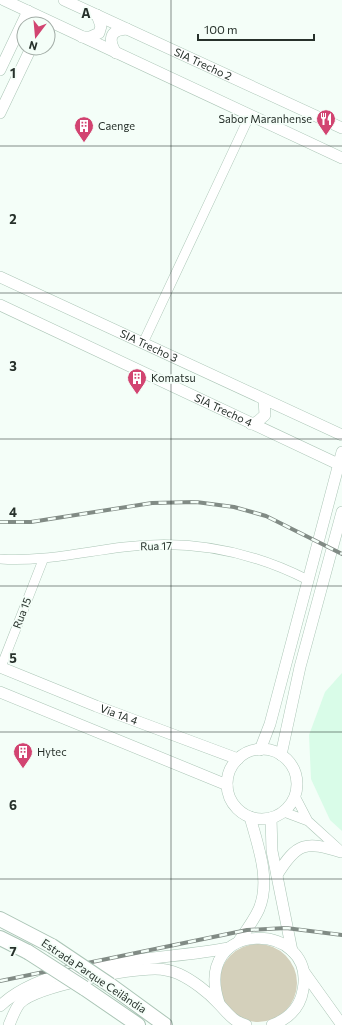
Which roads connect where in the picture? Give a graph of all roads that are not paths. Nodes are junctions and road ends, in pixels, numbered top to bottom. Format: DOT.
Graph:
graph roads {
  1 [pos="4,0"];
  2 [pos="64,0"];
  3 [pos="28,11"];
  4 [pos="26,16"];
  5 [pos="36,16"];
  6 [pos="97,16"];
  7 [pos="56,26"];
  8 [pos="127,29"];
  9 [pos="82,37"];
  10 [pos="16,39"];
  11 [pos="116,53"];
  12 [pos="27,56"];
  13 [pos="0,70"];
  14 [pos="0,112"];
  15 [pos="250,115"];
  16 [pos="342,128"];
  17 [pos="342,158"];
  18 [pos="0,277"];
  19 [pos="12,283"];
  20 [pos="0,284"];
  21 [pos="0,305"];
  22 [pos="143,343"];
  23 [pos="264,400"];
  24 [pos="251,424"];
  25 [pos="342,435"];
  26 [pos="342,452"];
  27 [pos="338,464"];
  28 [pos="342,512"];
  29 [pos="0,560"];
  30 [pos="43,560"];
  31 [pos="308,580"];
  32 [pos="1,667"];
  33 [pos="0,692"];
  34 [pos="260,750"];
  35 [pos="281,755"];
  36 [pos="238,759"];
  37 [pos="228,785"];
  38 [pos="296,796"];
  39 [pos="284,812"];
  40 [pos="250,817"];
  41 [pos="271,818"];
  42 [pos="308,822"];
  43 [pos="342,852"];
  44 [pos="277,875"];
  45 [pos="0,919"];
  46 [pos="0,938"];
  47 [pos="239,941"];
  48 [pos="229,948"];
  49 [pos="292,951"];
  50 [pos="302,969"];
  51 [pos="218,1003"];
  52 [pos="0,1006"];
  53 [pos="242,1024"];
  54 [pos="9,1025"];
  55 [pos="138,1025"];
  56 [pos="165,1025"];
  57 [pos="272,1025"];
  58 [pos="342,1025"];
  1 -- 3 [label="main road"];
  2 -- 6 [label="main road, SIA Trecho 2"];
  3 -- 4 [label="main road"];
  3 -- 5 [label="main road"];
  6 -- 8 [label="main road, SIA Trecho 2"];
  6 -- 9 [label="main road"];
  7 -- 9 [label="main road"];
  8 -- 11 [label="main road"];
  8 -- 16 [label="main road, SIA Trecho 2"];
  9 -- 11 [label="main road"];
  10 -- 13 [label="main road"];
  11 -- 15 [label="main road"];
  12 -- 14 [label="main road"];
  15 -- 17 [label="main road"];
  15 -- 22 [label="street"];
  18 -- 19 [label="main road, SIA Trecho 3"];
  19 -- 20 [label="main road"];
  19 -- 22 [label="main road, SIA Trecho 3"];
  21 -- 24 [label="main road, SIA Trecho 4"];
  22 -- 23 [label="main road, SIA Trecho 3"];
  23 -- 24 [label="main road"];
  23 -- 25 [label="main road, SIA Trecho 3"];
  24 -- 27 [label="main road, SIA Trecho 4"];
  26 -- 27 [label="main road"];
  27 -- 31 [label="main road"];
  28 -- 35 [label="main road"];
  29 -- 30 [label="street, Rua 17"];
  30 -- 31 [label="street, Rua 17"];
  30 -- 32 [label="street, Rua 15"];
  31 -- 34 [label="main road"];
  32 -- 36 [label="main road, Via 1A 4"];
  33 -- 37 [label="main road"];
  34 -- 35 [label="main road"];
  34 -- 36 [label="main road"];
  35 -- 38 [label="main road"];
  36 -- 37 [label="main road"];
  37 -- 40 [label="main road"];
  38 -- 39 [label="main road"];
  38 -- 42 [label="street"];
  39 -- 41 [label="main road"];
  39 -- 42 [label="street"];
  40 -- 41 [label="main road"];
  40 -- 47 [label="main road"];
  41 -- 44 [label="main road"];
  42 -- 43 [label="street"];
  43 -- 44 [label="main road"];
  44 -- 49 [label="main road"];
  45 -- 56 [label="highway, Estrada Parque Ceilândia, bridge"];
  46 -- 55 [label="highway, Estrada Parque Ceilândia, bridge"];
  47 -- 48 [label="main road"];
  47 -- 49 [label="main road"];
  48 -- 51 [label="main road"];
  48 -- 52 [label="main road"];
  49 -- 50 [label="main road"];
  50 -- 57 [label="main road"];
  50 -- 58 [label="main road"];
  51 -- 53 [label="main road"];
  51 -- 54 [label="main road"];
}
